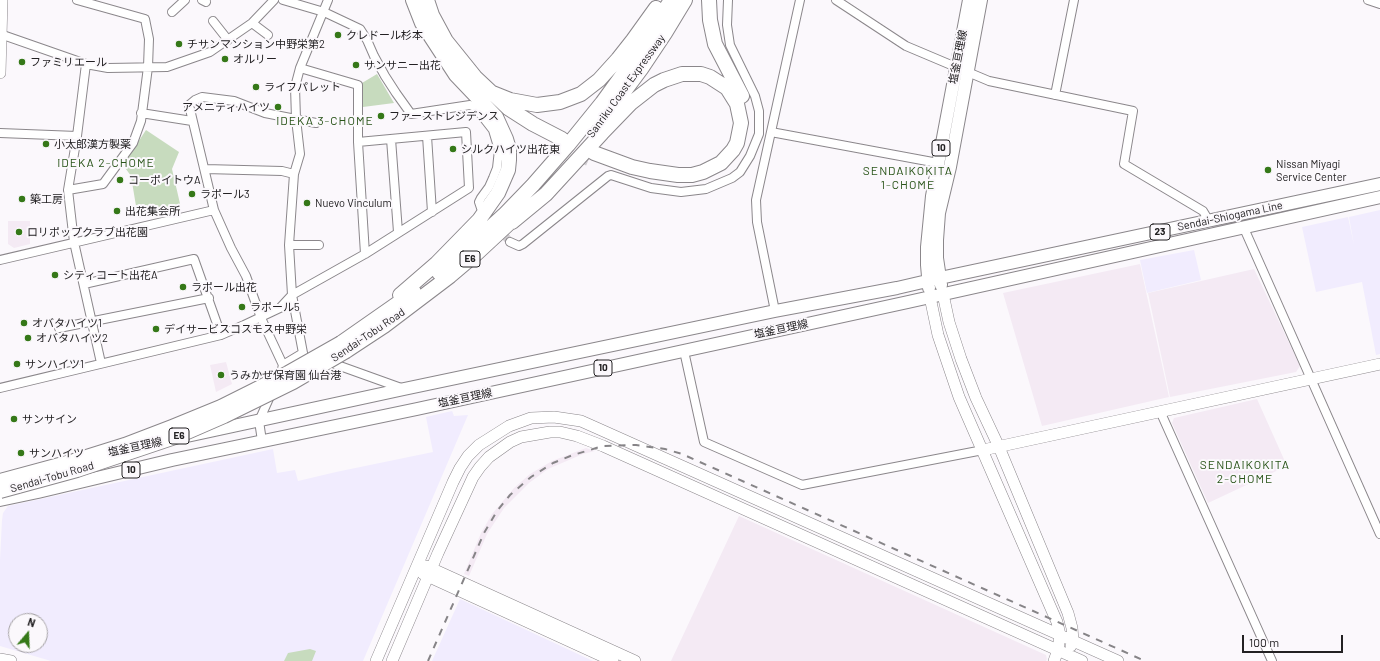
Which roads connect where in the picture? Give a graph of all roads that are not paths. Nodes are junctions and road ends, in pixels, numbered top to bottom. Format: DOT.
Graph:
graph roads {
  1 [pos="2,0"];
  2 [pos="77,0"];
  3 [pos="185,0"];
  4 [pos="274,0"];
  5 [pos="283,0"];
  6 [pos="328,0"];
  7 [pos="413,0"];
  8 [pos="427,0"];
  9 [pos="661,0"];
  10 [pos="671,0"];
  11 [pos="685,0"];
  12 [pos="709,0"];
  13 [pos="728,0"];
  14 [pos="800,0"];
  15 [pos="836,0"];
  16 [pos="969,0"];
  17 [pos="981,0"];
  18 [pos="1074,0"];
  19 [pos="1368,0"];
  20 [pos="1380,4"];
  21 [pos="172,12"];
  22 [pos="324,12"];
  23 [pos="213,21"];
  24 [pos="252,23"];
  25 [pos="0,34"];
  26 [pos="268,35"];
  27 [pos="228,40"];
  28 [pos="86,64"];
  29 [pos="148,67"];
  30 [pos="300,68"];
  31 [pos="962,69"];
  32 [pos="0,73"];
  33 [pos="474,92"];
  34 [pos="490,92"];
  35 [pos="1055,95"];
  36 [pos="141,113"];
  37 [pos="296,119"];
  38 [pos="192,120"];
  39 [pos="316,123"];
  40 [pos="771,132"];
  41 [pos="0,133"];
  42 [pos="77,136"];
  43 [pos="427,136"];
  44 [pos="391,139"];
  45 [pos="358,142"];
  46 [pos="575,149"];
  47 [pos="938,163"];
  48 [pos="205,169"];
  49 [pos="294,174"];
  50 [pos="1380,184"];
  51 [pos="68,190"];
  52 [pos="1380,197"];
  53 [pos="481,208"];
  54 [pos="214,210"];
  55 [pos="432,212"];
  56 [pos="1209,221"];
  57 [pos="512,222"];
  58 [pos="1243,226"];
  59 [pos="398,232"];
  60 [pos="74,242"];
  61 [pos="510,242"];
  62 [pos="289,245"];
  63 [pos="319,245"];
  64 [pos="365,254"];
  65 [pos="0,260"];
  66 [pos="940,278"];
  67 [pos="928,281"];
  68 [pos="84,284"];
  69 [pos="943,294"];
  70 [pos="292,295"];
  71 [pos="930,297"];
  72 [pos="208,298"];
  73 [pos="775,311"];
  74 [pos="261,318"];
  75 [pos="92,321"];
  76 [pos="59,328"];
  77 [pos="221,335"];
  78 [pos="344,345"];
  79 [pos="684,351"];
  80 [pos="303,353"];
  81 [pos="102,363"];
  82 [pos="1380,364"];
  83 [pos="283,365"];
  84 [pos="1310,379"];
  85 [pos="0,388"];
  86 [pos="404,389"];
  87 [pos="1160,411"];
  88 [pos="259,420"];
  89 [pos="262,441"];
  90 [pos="999,447"];
  91 [pos="983,450"];
  92 [pos="0,476"];
  93 [pos="0,481"];
  94 [pos="0,491"];
  95 [pos="0,500"];
  96 [pos="1380,534"];
  97 [pos="417,567"];
  98 [pos="430,572"];
  99 [pos="1060,635"];
  100 [pos="1073,641"];
  101 [pos="1063,655"];
  102 [pos="0,659"];
  103 [pos="11,661"];
  104 [pos="376,661"];
  105 [pos="392,661"];
  106 [pos="613,661"];
  107 [pos="635,661"];
  108 [pos="1054,661"];
  109 [pos="1082,661"];
  110 [pos="1118,661"];
  111 [pos="1272,661"];
  1 -- 25 [label="street"];
  2 -- 29 [label="street"];
  3 -- 21 [label="street"];
  4 -- 24 [label="street"];
  5 -- 22 [label="street"];
  6 -- 22 [label="street"];
  7 -- 33 [label="highway"];
  8 -- 34 [label="highway"];
  9 -- 34 [label="highway"];
  10 -- 46 [label="highway, Sanriku Coast Expressway / E6"];
  11 -- 46 [label="highway, Sanriku Coast Expressway / E6"];
  12 -- 46 [label="highway"];
  13 -- 61 [label="street"];
  14 -- 40 [label="street"];
  15 -- 31 [label="street"];
  16 -- 31 [label="main road, 塩釜亘理線 / 10"];
  17 -- 31 [label="main road, 塩釜亘理線 / 10"];
  18 -- 35 [label="street"];
  19 -- 20 [label="street"];
  22 -- 30 [label="street"];
  22 -- 53 [label="street"];
  23 -- 27 [label="street"];
  24 -- 26 [label="street"];
  24 -- 27 [label="street"];
  25 -- 28 [label="street"];
  25 -- 32 [label="street"];
  27 -- 29 [label="street"];
  28 -- 29 [label="street"];
  28 -- 42 [label="street"];
  29 -- 36 [label="street"];
  30 -- 37 [label="street"];
  30 -- 45 [label="street"];
  31 -- 35 [label="street"];
  31 -- 47 [label="main road, 塩釜亘理線 / 10"];
  31 -- 66 [label="main road, 塩釜亘理線 / 10"];
  33 -- 46 [label="highway"];
  33 -- 78 [label="highway"];
  34 -- 46 [label="highway"];
  35 -- 56 [label="street"];
  36 -- 38 [label="street"];
  36 -- 51 [label="street"];
  37 -- 38 [label="street"];
  37 -- 39 [label="street"];
  37 -- 49 [label="street"];
  38 -- 48 [label="street"];
  40 -- 47 [label="street"];
  40 -- 73 [label="street"];
  41 -- 42 [label="street"];
  42 -- 51 [label="street"];
  43 -- 44 [label="street"];
  43 -- 55 [label="street"];
  43 -- 55 [label="street"];
  44 -- 45 [label="street"];
  44 -- 59 [label="street"];
  45 -- 64 [label="street"];
  46 -- 57 [label="highway, Sendai-Tobu Road / E6"];
  46 -- 57 [label="highway"];
  46 -- 78 [label="highway, Sendai-Tobu Road / E6"];
  47 -- 67 [label="main road, 塩釜亘理線 / 10"];
  48 -- 49 [label="street"];
  48 -- 54 [label="street"];
  49 -- 62 [label="street"];
  50 -- 56 [label="main road, Sendai-Shiogama Line / 23"];
  51 -- 60 [label="street"];
  52 -- 58 [label="main road, Sendai-Shiogama Line / 23"];
  54 -- 60 [label="street"];
  54 -- 74 [label="street"];
  55 -- 59 [label="street"];
  56 -- 66 [label="main road, Sendai-Shiogama Line / 23"];
  57 -- 78 [label="highway, Sendai-Tobu Road / E6"];
  58 -- 69 [label="main road, Sendai-Shiogama Line / 23"];
  58 -- 84 [label="street"];
  59 -- 64 [label="street"];
  60 -- 65 [label="street"];
  60 -- 68 [label="street"];
  62 -- 63 [label="street"];
  62 -- 70 [label="street"];
  64 -- 70 [label="street"];
  66 -- 67 [label="main road, 塩釜亘理線 / 10"];
  66 -- 69 [label="main road, 塩釜亘理線 / 10"];
  67 -- 71 [label="main road, 塩釜亘理線 / 10"];
  67 -- 73 [label="main road, 塩釜亘理線 / 10"];
  68 -- 72 [label="street"];
  68 -- 75 [label="street"];
  69 -- 71 [label="main road, 塩釜亘理線 / 10"];
  69 -- 90 [label="street"];
  70 -- 74 [label="street"];
  70 -- 80 [label="street"];
  71 -- 79 [label="main road, 塩釜亘理線 / 10"];
  71 -- 91 [label="street"];
  72 -- 75 [label="street"];
  72 -- 77 [label="street"];
  73 -- 86 [label="main road, 塩釜亘理線 / 10"];
  74 -- 77 [label="street"];
  74 -- 83 [label="street"];
  75 -- 76 [label="street"];
  75 -- 81 [label="street"];
  77 -- 81 [label="street"];
  78 -- 93 [label="highway, Sendai-Tobu Road / E6, bridge"];
  78 -- 94 [label="highway, Sendai-Tobu Road / E6, bridge"];
  79 -- 89 [label="main road, 塩釜亘理線 / 10"];
  79 -- 91 [label="street"];
  80 -- 83 [label="street"];
  80 -- 86 [label="street"];
  81 -- 85 [label="street"];
  82 -- 84 [label="street"];
  83 -- 88 [label="street"];
  84 -- 87 [label="street"];
  84 -- 96 [label="street"];
  86 -- 88 [label="main road, 塩釜亘理線 / 10"];
  87 -- 90 [label="street"];
  87 -- 111 [label="street"];
  88 -- 89 [label="street"];
  88 -- 92 [label="main road, 塩釜亘理線 / 10"];
  89 -- 95 [label="main road, 塩釜亘理線 / 10"];
  90 -- 91 [label="street"];
  90 -- 100 [label="street"];
  91 -- 99 [label="street"];
  97 -- 98 [label="street"];
  97 -- 99 [label="street"];
  97 -- 104 [label="street"];
  98 -- 101 [label="street"];
  98 -- 105 [label="street"];
  98 -- 106 [label="street"];
  98 -- 107 [label="street"];
  99 -- 100 [label="street"];
  99 -- 101 [label="street"];
  100 -- 101 [label="street"];
  100 -- 110 [label="street"];
  101 -- 108 [label="street"];
  101 -- 109 [label="street"];
  102 -- 103 [label="street"];
}
